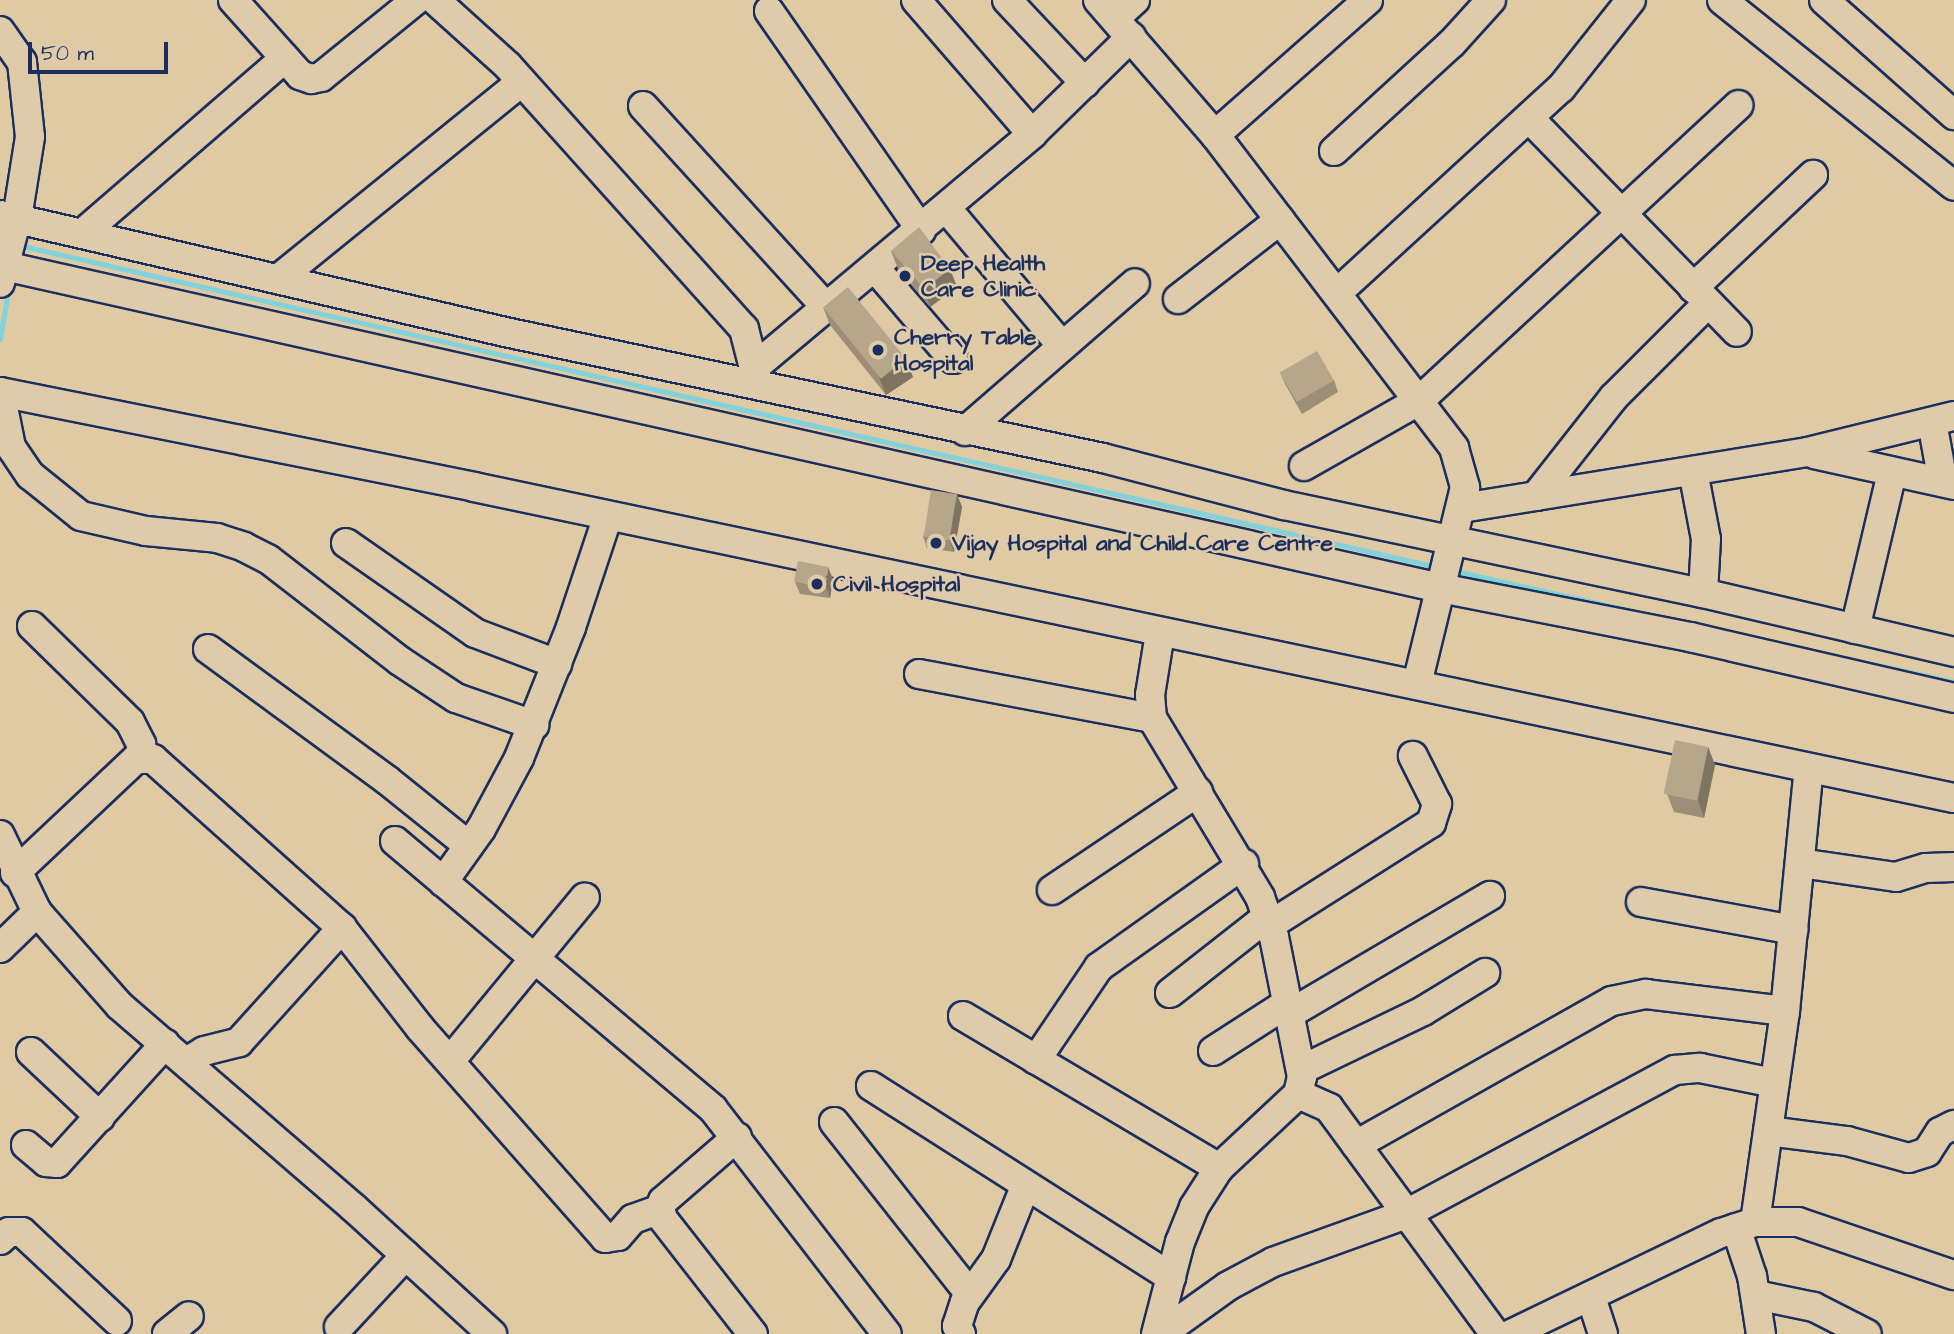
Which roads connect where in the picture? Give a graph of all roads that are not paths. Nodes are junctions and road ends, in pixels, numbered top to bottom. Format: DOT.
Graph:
graph roads {
  1 [pos="233,0"];
  2 [pos="416,0"];
  3 [pos="435,0"];
  4 [pos="916,0"];
  5 [pos="1007,0"];
  6 [pos="1368,0"];
  7 [pos="1491,0"];
  8 [pos="1631,0"];
  9 [pos="1722,0"];
  10 [pos="1824,0"];
  11 [pos="769,12"];
  12 [pos="1120,14"];
  13 [pos="0,32"];
  14 [pos="285,58"];
  15 [pos="521,82"];
  16 [pos="1085,83"];
  17 [pos="1739,105"];
  18 [pos="643,106"];
  19 [pos="1954,115"];
  20 [pos="1529,118"];
  21 [pos="1032,134"];
  22 [pos="1215,135"];
  23 [pos="1334,151"];
  24 [pos="1813,175"];
  25 [pos="1954,186"];
  26 [pos="947,209"];
  27 [pos="1621,217"];
  28 [pos="1280,220"];
  29 [pos="921,230"];
  30 [pos="83,233"];
  31 [pos="6,247"];
  32 [pos="875,268"];
  33 [pos="278,279"];
  34 [pos="1135,283"];
  35 [pos="1336,293"];
  36 [pos="1701,295"];
  37 [pos="1178,299"];
  38 [pos="827,308"];
  39 [pos="1737,331"];
  40 [pos="1062,346"];
  41 [pos="953,359"];
  42 [pos="757,375"];
  43 [pos="0,392"];
  44 [pos="1420,400"];
  45 [pos="1943,419"];
  46 [pos="965,431"];
  47 [pos="1807,452"];
  48 [pos="1304,466"];
  49 [pos="1693,471"];
  50 [pos="1892,472"];
  51 [pos="1949,483"];
  52 [pos="1536,496"];
  53 [pos="1462,508"];
  54 [pos="608,516"];
  55 [pos="346,543"];
  56 [pos="1445,567"];
  57 [pos="1703,593"];
  58 [pos="32,626"];
  59 [pos="1855,629"];
  60 [pos="1160,633"];
  61 [pos="208,649"];
  62 [pos="1954,652"];
  63 [pos="557,664"];
  64 [pos="919,674"];
  65 [pos="1418,684"];
  66 [pos="1954,698"];
  67 [pos="1152,718"];
  68 [pos="534,725"];
  69 [pos="1413,757"];
  70 [pos="141,758"];
  71 [pos="1810,768"];
  72 [pos="1198,792"];
  73 [pos="1954,798"];
  74 [pos="0,835"];
  75 [pos="395,841"];
  76 [pos="469,846"];
  77 [pos="1800,863"];
  78 [pos="1244,864"];
  79 [pos="1954,867"];
  80 [pos="15,873"];
  81 [pos="443,882"];
  82 [pos="1052,890"];
  83 [pos="1490,896"];
  84 [pos="585,897"];
  85 [pos="1641,902"];
  86 [pos="37,912"];
  87 [pos="1268,921"];
  88 [pos="342,928"];
  89 [pos="1793,930"];
  90 [pos="0,948"];
  91 [pos="536,961"];
  92 [pos="1485,973"];
  93 [pos="1170,993"];
  94 [pos="1290,1008"];
  95 [pos="1785,1011"];
  96 [pos="963,1016"];
  97 [pos="1213,1051"];
  98 [pos="31,1052"];
  99 [pos="175,1053"];
  100 [pos="1036,1060"];
  101 [pos="450,1061"];
  102 [pos="1300,1082"];
  103 [pos="1774,1083"];
  104 [pos="871,1086"];
  105 [pos="100,1117"];
  106 [pos="834,1122"];
  107 [pos="1954,1125"];
  108 [pos="1768,1131"];
  109 [pos="737,1137"];
  110 [pos="26,1145"];
  111 [pos="1356,1145"];
  112 [pos="1219,1168"];
  113 [pos="1025,1187"];
  114 [pos="660,1209"];
  115 [pos="1406,1214"];
  116 [pos="1745,1225"];
  117 [pos="0,1240"];
  118 [pos="406,1255"];
  119 [pos="1954,1275"];
  120 [pos="1171,1277"];
  121 [pos="970,1294"];
  122 [pos="1756,1295"];
  123 [pos="1591,1297"];
  124 [pos="189,1316"];
  125 [pos="117,1321"];
  126 [pos="1170,1326"];
  127 [pos="338,1327"];
  128 [pos="1522,1332"];
  129 [pos="167,1334"];
  130 [pos="492,1334"];
  131 [pos="752,1334"];
  132 [pos="887,1334"];
  133 [pos="961,1334"];
  134 [pos="1495,1334"];
  135 [pos="1603,1334"];
  136 [pos="1761,1334"];
  137 [pos="1867,1334"];
  1 -- 14 [label="street"];
  2 -- 14 [label="street"];
  3 -- 15 [label="street"];
  4 -- 21 [label="street"];
  5 -- 16 [label="street"];
  6 -- 22 [label="street"];
  7 -- 23 [label="street"];
  8 -- 20 [label="street"];
  9 -- 25 [label="street"];
  10 -- 19 [label="street"];
  11 -- 29 [label="street"];
  12 -- 16 [label="street"];
  12 -- 22 [label="street"];
  13 -- 31 [label="street"];
  14 -- 30 [label="street"];
  15 -- 33 [label="street"];
  15 -- 42 [label="street"];
  16 -- 21 [label="street"];
  17 -- 27 [label="street"];
  18 -- 38 [label="street"];
  20 -- 27 [label="street"];
  20 -- 35 [label="street"];
  21 -- 26 [label="street"];
  22 -- 28 [label="street"];
  24 -- 36 [label="street"];
  26 -- 29 [label="street"];
  26 -- 40 [label="street"];
  27 -- 36 [label="street"];
  27 -- 44 [label="street"];
  28 -- 35 [label="street"];
  28 -- 37 [label="street"];
  29 -- 32 [label="street"];
  30 -- 31 [label="street"];
  30 -- 33 [label="street"];
  31 -- 56 [label="street"];
  32 -- 38 [label="street"];
  32 -- 41 [label="street"];
  33 -- 42 [label="street"];
  34 -- 40 [label="street"];
  35 -- 44 [label="street"];
  36 -- 39 [label="street"];
  36 -- 52 [label="street"];
  38 -- 42 [label="street"];
  40 -- 46 [label="street"];
  42 -- 46 [label="street"];
  43 -- 54 [label="street"];
  43 -- 68 [label="street"];
  44 -- 48 [label="street"];
  44 -- 53 [label="street"];
  45 -- 47 [label="street"];
  45 -- 51 [label="street"];
  46 -- 56 [label="street"];
  47 -- 49 [label="street"];
  47 -- 50 [label="street"];
  49 -- 52 [label="street"];
  49 -- 57 [label="street"];
  50 -- 51 [label="street"];
  50 -- 59 [label="street"];
  52 -- 53 [label="street"];
  53 -- 56 [label="street"];
  54 -- 60 [label="street"];
  54 -- 63 [label="street"];
  55 -- 63 [label="street"];
  56 -- 57 [label="street"];
  56 -- 65 [label="street"];
  56 -- 66 [label="street"];
  57 -- 59 [label="street"];
  58 -- 70 [label="street"];
  59 -- 62 [label="street"];
  60 -- 65 [label="street"];
  60 -- 67 [label="street"];
  61 -- 76 [label="street"];
  63 -- 68 [label="street"];
  64 -- 67 [label="street"];
  65 -- 71 [label="street"];
  67 -- 72 [label="street"];
  68 -- 76 [label="street"];
  69 -- 87 [label="street"];
  70 -- 80 [label="street"];
  70 -- 88 [label="street"];
  71 -- 73 [label="street"];
  71 -- 77 [label="street"];
  72 -- 78 [label="street"];
  72 -- 82 [label="street"];
  74 -- 80 [label="street"];
  75 -- 81 [label="street"];
  76 -- 81 [label="street"];
  77 -- 79 [label="street"];
  77 -- 89 [label="street"];
  78 -- 87 [label="street"];
  78 -- 100 [label="street"];
  80 -- 86 [label="street"];
  81 -- 91 [label="street"];
  83 -- 94 [label="street"];
  84 -- 91 [label="street"];
  85 -- 89 [label="street"];
  86 -- 90 [label="street"];
  86 -- 99 [label="street"];
  87 -- 93 [label="street"];
  87 -- 94 [label="street"];
  88 -- 99 [label="street"];
  88 -- 101 [label="street"];
  89 -- 95 [label="street"];
  91 -- 101 [label="street"];
  91 -- 109 [label="street"];
  92 -- 102 [label="street"];
  94 -- 97 [label="street"];
  94 -- 102 [label="street"];
  95 -- 103 [label="street"];
  95 -- 111 [label="street"];
  96 -- 100 [label="street"];
  98 -- 105 [label="street"];
  99 -- 105 [label="street"];
  99 -- 118 [label="street"];
  100 -- 112 [label="street"];
  101 -- 114 [label="street"];
  102 -- 111 [label="street"];
  102 -- 112 [label="street"];
  103 -- 108 [label="street"];
  103 -- 115 [label="street"];
  104 -- 113 [label="street"];
  105 -- 110 [label="street"];
  106 -- 121 [label="street"];
  107 -- 108 [label="street"];
  108 -- 116 [label="street"];
  109 -- 114 [label="street"];
  109 -- 132 [label="street"];
  111 -- 115 [label="street"];
  112 -- 120 [label="street"];
  113 -- 120 [label="street"];
  113 -- 121 [label="street"];
  114 -- 131 [label="street"];
  115 -- 126 [label="street"];
  115 -- 134 [label="street"];
  116 -- 119 [label="street"];
  116 -- 122 [label="street"];
  116 -- 123 [label="street"];
  117 -- 125 [label="street"];
  118 -- 127 [label="street"];
  118 -- 130 [label="street"];
  120 -- 126 [label="street"];
  121 -- 133 [label="street"];
  122 -- 136 [label="street"];
  122 -- 137 [label="street"];
  123 -- 128 [label="street"];
  123 -- 135 [label="street"];
  124 -- 129 [label="street"];
}
